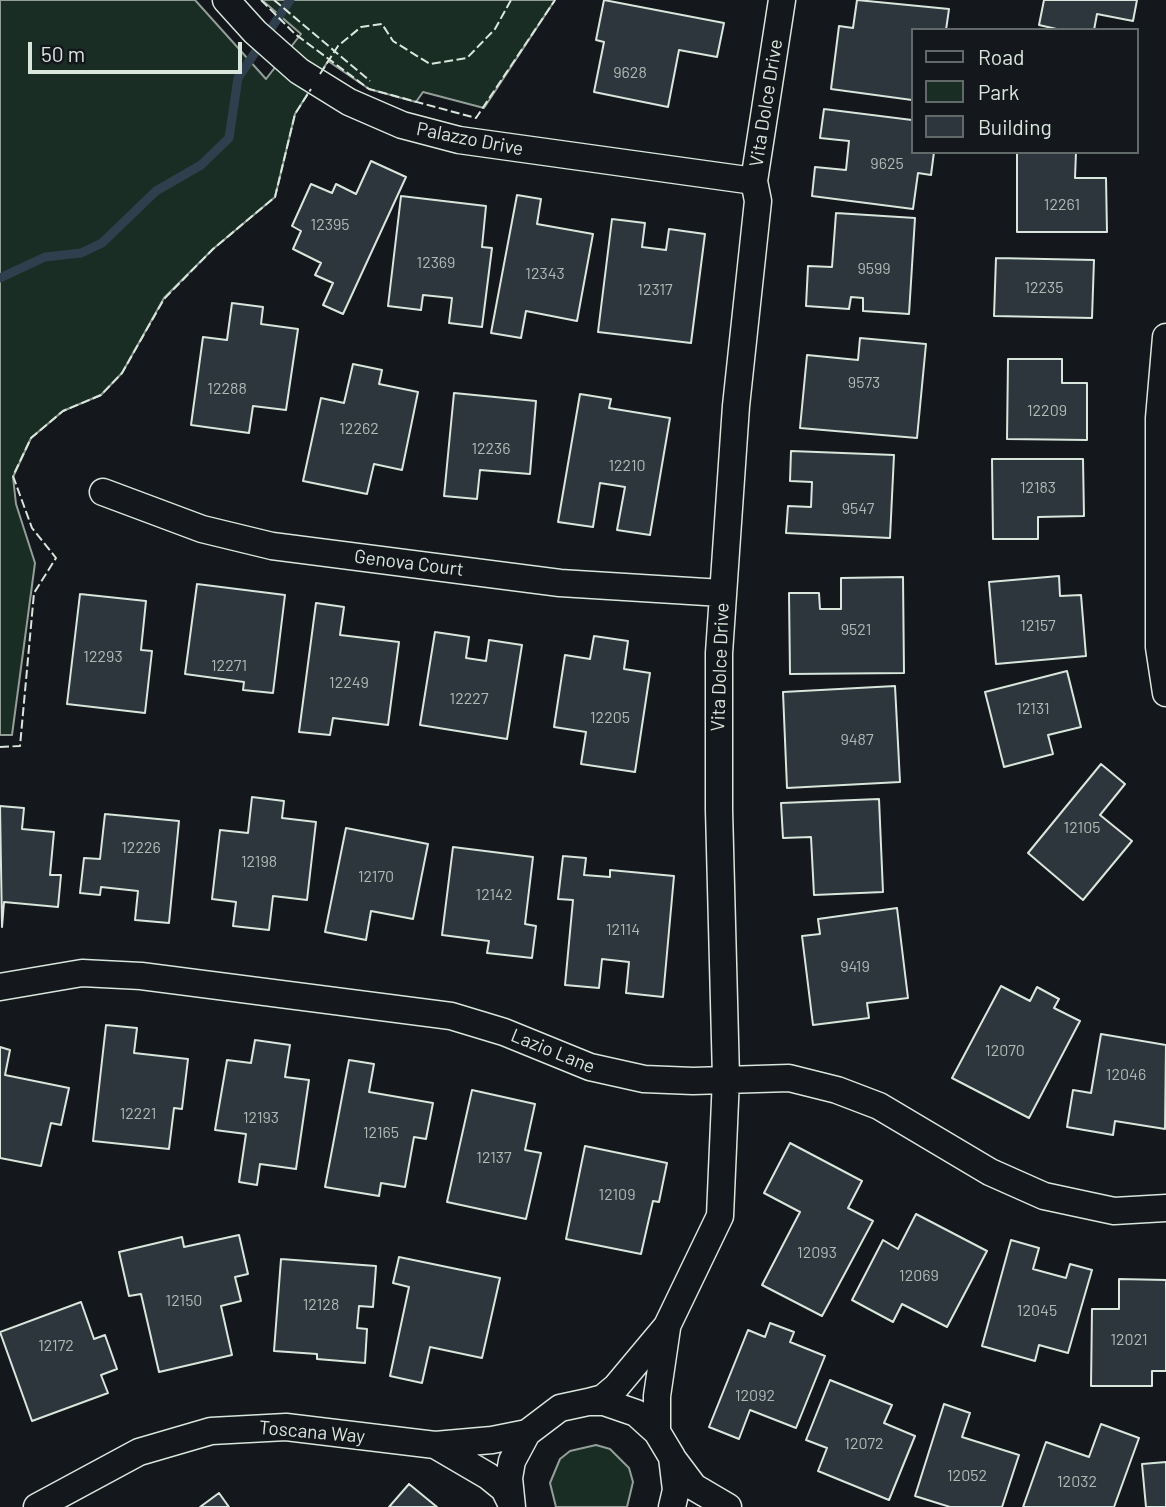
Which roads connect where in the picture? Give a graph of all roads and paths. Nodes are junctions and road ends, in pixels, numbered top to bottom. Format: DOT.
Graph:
graph roads {
  1 [pos="226,0"];
  2 [pos="782,0"];
  3 [pos="754,181"];
  4 [pos="1166,337"];
  5 [pos="103,492"];
  6 [pos="722,593"];
  7 [pos="1166,693"];
  8 [pos="0,987"];
  9 [pos="726,1078"];
  10 [pos="1166,1208"];
  11 [pos="667,1326"];
  12 [pos="588,1402"];
  13 [pos="657,1432"];
  14 [pos="527,1433"];
  15 [pos="435,1445"];
  16 [pos="672,1457"];
  17 [pos="511,1505"];
  18 [pos="37,1507"];
  19 [pos="672,1507"];
  20 [pos="728,1507"];
  1 -- 3 [label="street, Palazzo Drive"];
  2 -- 3 [label="street, Vita Dolce Drive"];
  3 -- 6 [label="street, Vita Dolce Drive"];
  4 -- 7 [label="street"];
  5 -- 6 [label="street, Genova Court"];
  6 -- 9 [label="street, Vita Dolce Drive"];
  8 -- 9 [label="street, Lazio Lane"];
  9 -- 10 [label="street, Lazio Lane"];
  9 -- 11 [label="street, Vita Dolce Drive"];
  11 -- 12 [label="street, Vita Dolce Drive"];
  11 -- 13 [label="street, Vita Dolce Drive"];
  12 -- 13 [label="street"];
  12 -- 14 [label="street"];
  13 -- 16 [label="street"];
  14 -- 15 [label="street, Toscana Way"];
  14 -- 17 [label="street"];
  15 -- 17 [label="street, Toscana Way"];
  15 -- 18 [label="street, Toscana Way"];
  16 -- 19 [label="street"];
  16 -- 20 [label="street"];
}
